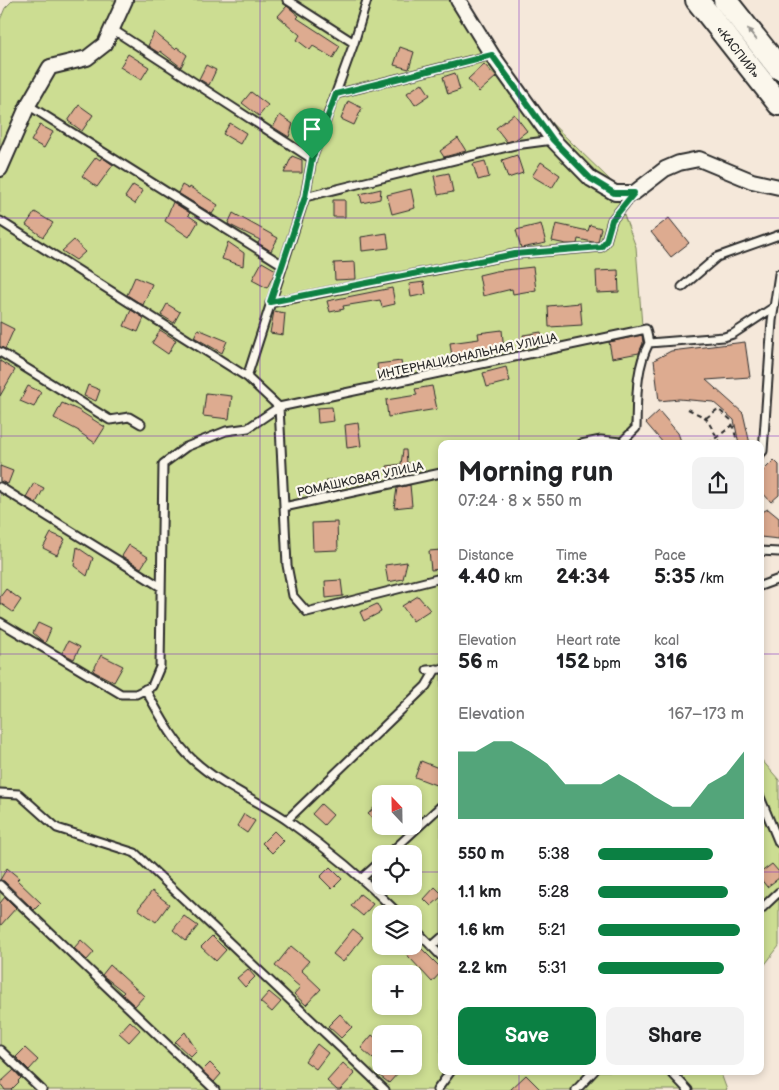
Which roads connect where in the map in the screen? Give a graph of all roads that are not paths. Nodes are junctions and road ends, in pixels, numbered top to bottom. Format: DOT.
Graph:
graph roads {
  1 [pos="125,0"];
  2 [pos="287,0"];
  3 [pos="367,0"];
  4 [pos="458,0"];
  5 [pos="698,0"];
  6 [pos="726,0"];
  7 [pos="112,29"];
  8 [pos="354,43"];
  9 [pos="492,55"];
  10 [pos="779,68"];
  11 [pos="336,94"];
  12 [pos="779,104"];
  13 [pos="28,105"];
  14 [pos="553,140"];
  15 [pos="312,159"];
  16 [pos="0,169"];
  17 [pos="779,187"];
  18 [pos="634,193"];
  19 [pos="305,197"];
  20 [pos="0,221"];
  21 [pos="779,235"];
  22 [pos="283,265"];
  23 [pos="779,274"];
  24 [pos="682,287"];
  25 [pos="270,302"];
  26 [pos="774,307"];
  27 [pos="649,343"];
  28 [pos="0,352"];
  29 [pos="246,377"];
  30 [pos="280,408"];
  31 [pos="141,424"];
  32 [pos="624,440"];
  33 [pos="764,440"];
  34 [pos="438,474"];
  35 [pos="0,487"];
  36 [pos="284,507"];
  37 [pos="764,551"];
  38 [pos="779,552"];
  39 [pos="438,579"];
  40 [pos="779,579"];
  41 [pos="764,585"];
  42 [pos="161,587"];
  43 [pos="0,622"];
  44 [pos="438,669"];
  45 [pos="427,670"];
  46 [pos="438,670"];
  47 [pos="145,689"];
  48 [pos="0,793"];
  49 [pos="764,806"];
  50 [pos="438,809"];
  51 [pos="287,820"];
  52 [pos="779,843"];
  53 [pos="399,845"];
  54 [pos="372,869"];
  55 [pos="362,878"];
  56 [pos="0,885"];
  57 [pos="779,892"];
  58 [pos="390,905"];
  59 [pos="764,906"];
  60 [pos="422,936"];
  61 [pos="438,941"];
  62 [pos="432,946"];
  63 [pos="438,953"];
  64 [pos="0,1050"];
  65 [pos="448,1075"];
  66 [pos="590,1075"];
  67 [pos="674,1075"];
  68 [pos="42,1090"];
  69 [pos="215,1090"];
  70 [pos="385,1090"];
  71 [pos="436,1090"];
  72 [pos="576,1090"];
  73 [pos="688,1090"];
  1 -- 7 [label="street"];
  2 -- 8 [label="lane"];
  3 -- 8 [label="lane"];
  4 -- 9 [label="street"];
  5 -- 12 [label="highway, «КАСПИЙ»"];
  10 -- 6 [label="highway, «КАСПИЙ», one-way"];
  7 -- 13 [label="street"];
  7 -- 15 [label="lane"];
  8 -- 11 [label="lane"];
  9 -- 11 [label="lane"];
  9 -- 14 [label="street"];
  11 -- 15 [label="lane"];
  13 -- 16 [label="street"];
  13 -- 22 [label="lane"];
  14 -- 18 [label="street"];
  14 -- 19 [label="lane"];
  15 -- 19 [label="lane"];
  17 -- 18 [label="street"];
  18 -- 25 [label="lane"];
  19 -- 22 [label="lane"];
  20 -- 29 [label="lane"];
  21 -- 24 [label="lane"];
  22 -- 25 [label="lane"];
  23 -- 26 [label="lane"];
  25 -- 29 [label="lane"];
  26 -- 27 [label="lane"];
  26 -- 33 [label="lane"];
  27 -- 30 [label="lane, ИНТЕРНАЦИОНАЛЬНАЯ УЛИЦА"];
  27 -- 32 [label="lane"];
  28 -- 31 [label="lane"];
  29 -- 30 [label="lane"];
  30 -- 36 [label="lane"];
  30 -- 42 [label="lane"];
  34 -- 36 [label="lane, РОМАШКОВАЯ УЛИЦА"];
  35 -- 42 [label="lane"];
  36 -- 39 [label="lane"];
  37 -- 38 [label="lane"];
  40 -- 41 [label="lane"];
  42 -- 47 [label="lane"];
  43 -- 47 [label="lane"];
  44 -- 45 [label="lane"];
  46 -- 51 [label="lane"];
  47 -- 51 [label="lane"];
  48 -- 70 [label="lane"];
  49 -- 52 [label="lane"];
  50 -- 53 [label="lane"];
  51 -- 55 [label="lane"];
  54 -- 55 [label="lane"];
  55 -- 58 [label="lane"];
  56 -- 69 [label="lane"];
  57 -- 59 [label="lane"];
  60 -- 62 [label="lane"];
  61 -- 62 [label="lane"];
  62 -- 63 [label="lane"];
  64 -- 68 [label="lane"];
  65 -- 71 [label="lane"];
  66 -- 72 [label="lane"];
  67 -- 73 [label="lane"];
}
